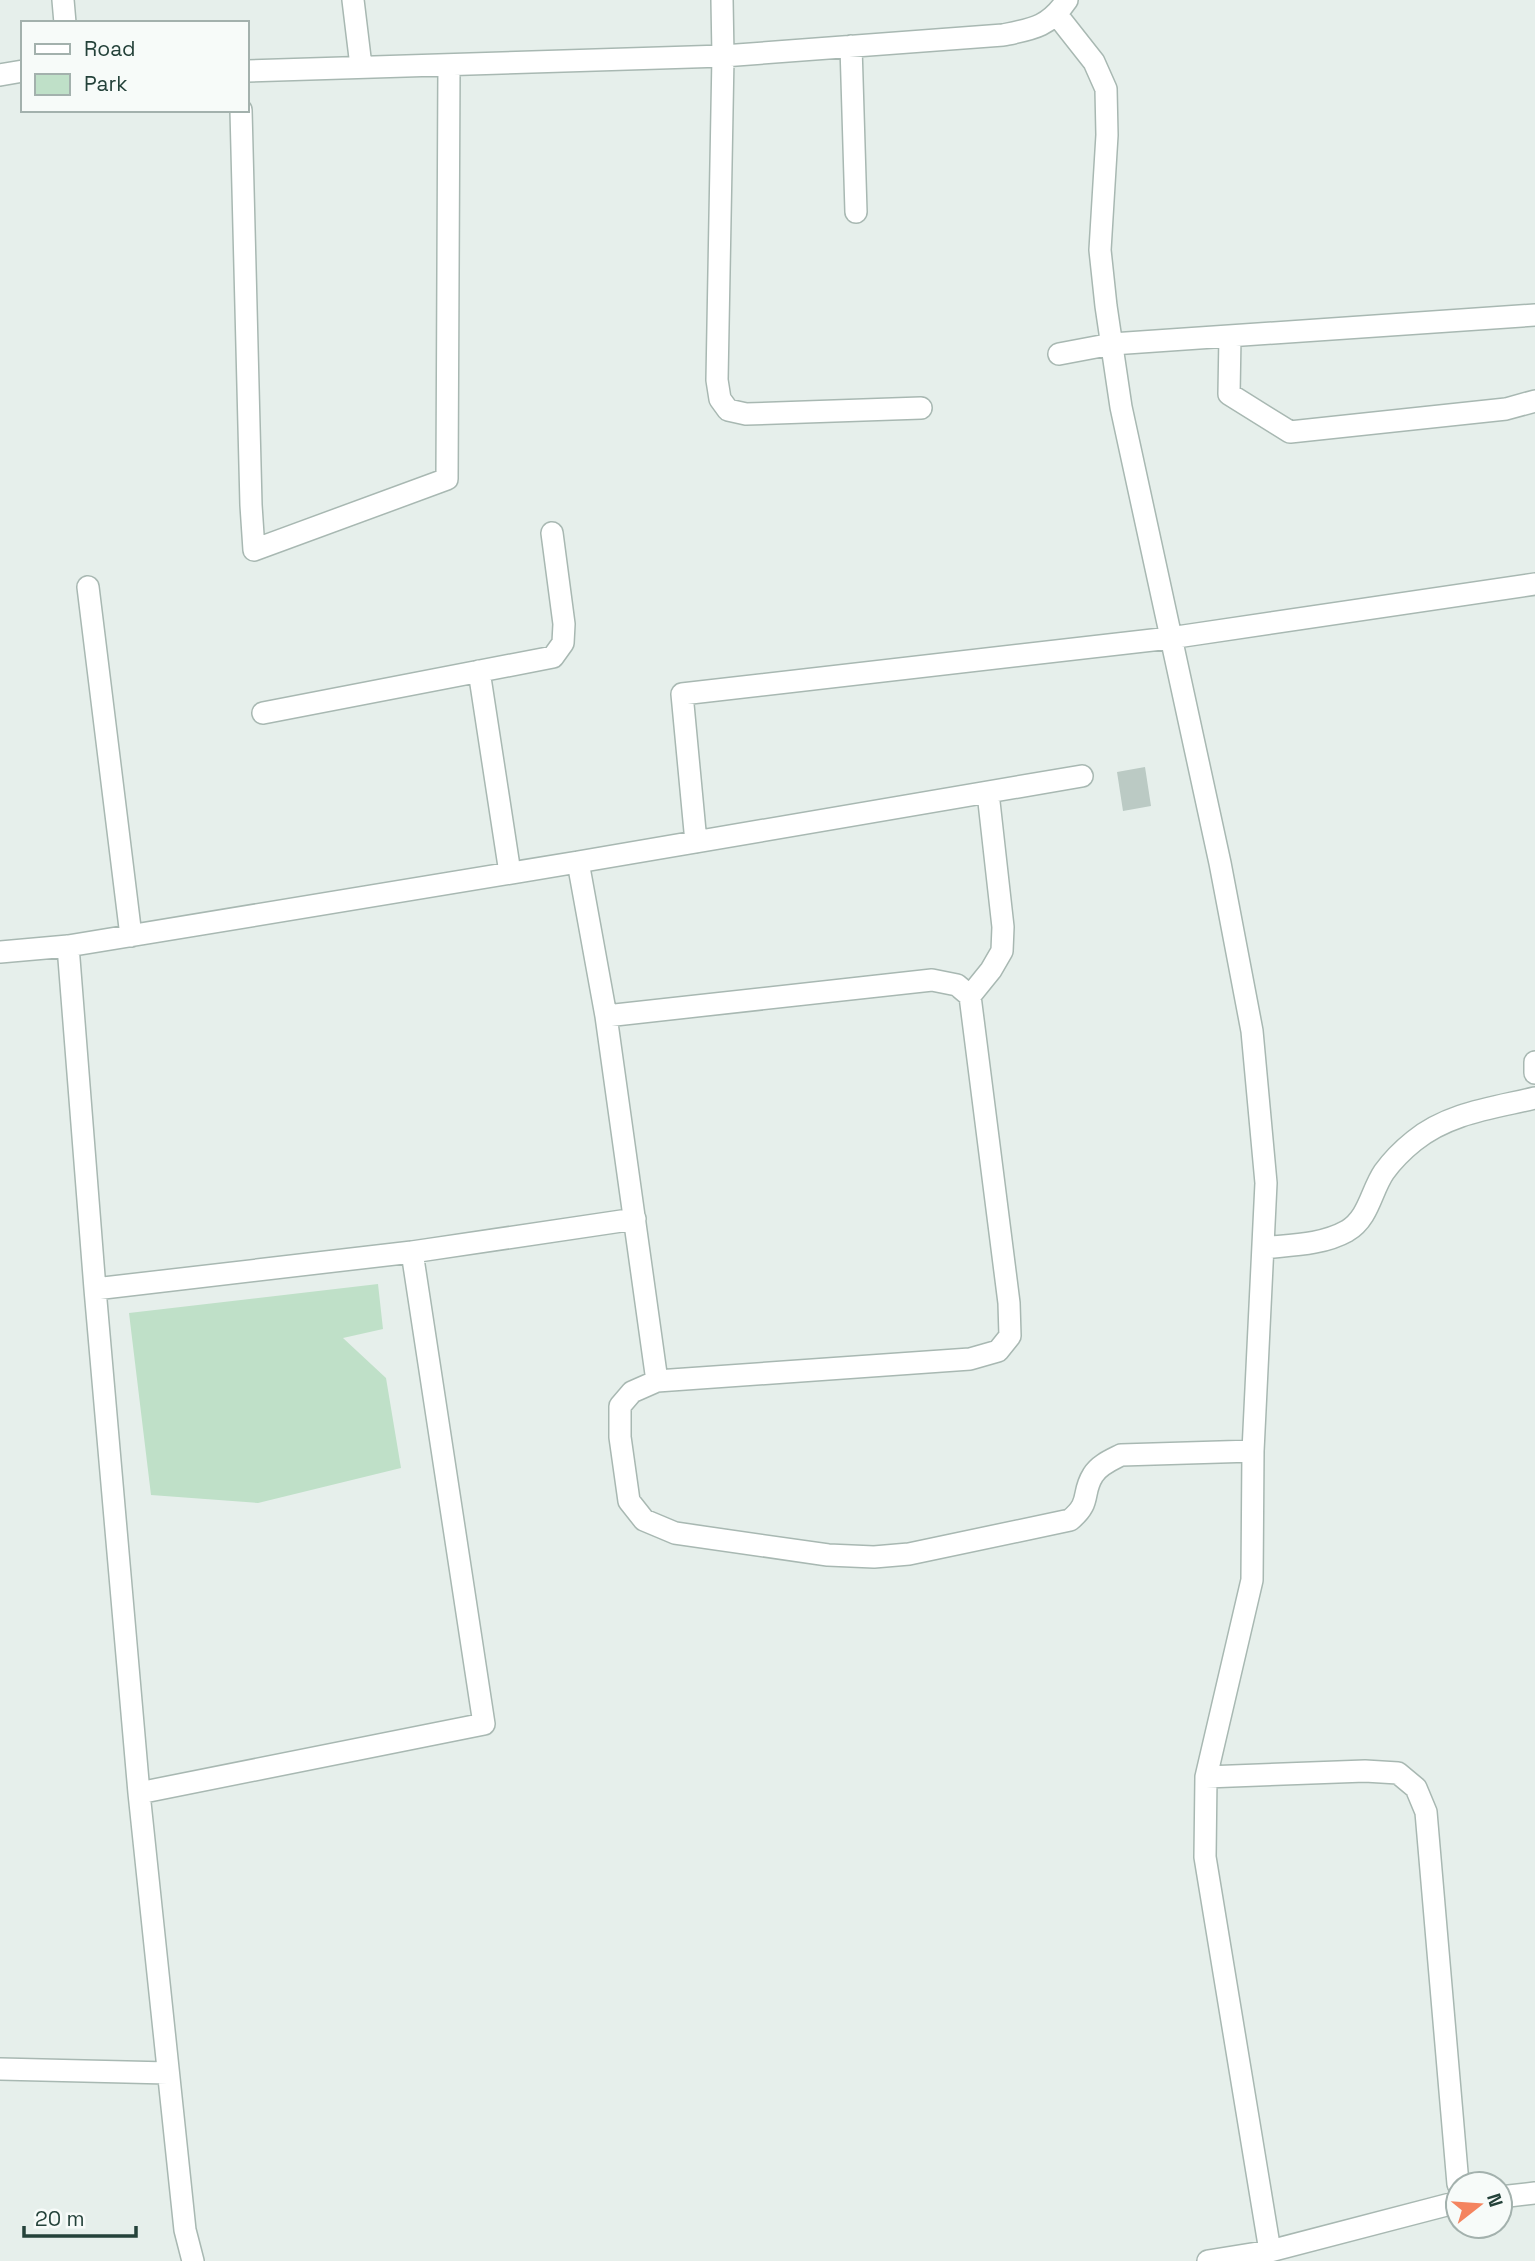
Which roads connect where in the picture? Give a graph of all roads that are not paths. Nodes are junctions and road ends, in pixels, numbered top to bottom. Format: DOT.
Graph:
graph roads {
  1 [pos="63,0"];
  2 [pos="354,0"];
  3 [pos="722,0"];
  4 [pos="1062,8"];
  5 [pos="65,21"];
  6 [pos="851,46"];
  7 [pos="723,56"];
  8 [pos="449,65"];
  9 [pos="361,66"];
  10 [pos="248,71"];
  11 [pos="21,72"];
  12 [pos="0,75"];
  13 [pos="242,112"];
  14 [pos="856,212"];
  15 [pos="1535,315"];
  16 [pos="1230,336"];
  17 [pos="1112,344"];
  18 [pos="1059,354"];
  19 [pos="1535,401"];
  20 [pos="921,408"];
  21 [pos="552,533"];
  22 [pos="1535,584"];
  23 [pos="88,587"];
  24 [pos="1170,638"];
  25 [pos="479,671"];
  26 [pos="263,713"];
  27 [pos="1082,776"];
  28 [pos="988,793"];
  29 [pos="696,842"];
  30 [pos="578,862"];
  31 [pos="510,873"];
  32 [pos="131,936"];
  33 [pos="68,946"];
  34 [pos="0,952"];
  35 [pos="970,996"];
  36 [pos="606,1016"];
  37 [pos="1535,1062"];
  38 [pos="1535,1073"];
  39 [pos="1535,1098"];
  40 [pos="635,1219"];
  41 [pos="1263,1248"];
  42 [pos="412,1252"];
  43 [pos="94,1289"];
  44 [pos="657,1381"];
  45 [pos="1253,1451"];
  46 [pos="1206,1777"];
  47 [pos="139,1793"];
  48 [pos="0,2069"];
  49 [pos="168,2073"];
  50 [pos="1457,2170"];
  51 [pos="1535,2193"];
  52 [pos="1514,2195"];
  53 [pos="1444,2206"];
  54 [pos="1270,2251"];
  55 [pos="193,2261"];
  56 [pos="1208,2261"];
  1 -- 5 [label="street"];
  2 -- 9 [label="street"];
  3 -- 7 [label="street"];
  4 -- 6 [label="street"];
  4 -- 17 [label="street"];
  6 -- 7 [label="street"];
  6 -- 14 [label="street"];
  7 -- 8 [label="street"];
  7 -- 20 [label="street"];
  8 -- 9 [label="street"];
  8 -- 13 [label="street"];
  9 -- 10 [label="street"];
  11 -- 12 [label="street"];
  15 -- 16 [label="street"];
  16 -- 17 [label="street"];
  16 -- 19 [label="street"];
  17 -- 18 [label="street"];
  17 -- 24 [label="street"];
  21 -- 25 [label="street"];
  22 -- 24 [label="street"];
  23 -- 32 [label="street"];
  24 -- 29 [label="street"];
  24 -- 41 [label="street"];
  25 -- 26 [label="street"];
  25 -- 31 [label="street"];
  27 -- 28 [label="street"];
  28 -- 29 [label="street"];
  28 -- 35 [label="street"];
  29 -- 30 [label="street"];
  30 -- 31 [label="street"];
  30 -- 36 [label="street"];
  31 -- 32 [label="street"];
  32 -- 33 [label="street"];
  33 -- 34 [label="street"];
  33 -- 43 [label="street"];
  35 -- 36 [label="street"];
  35 -- 44 [label="street"];
  36 -- 40 [label="street"];
  37 -- 38 [label="street"];
  39 -- 41 [label="street"];
  40 -- 42 [label="street"];
  40 -- 44 [label="street"];
  41 -- 45 [label="street"];
  42 -- 43 [label="street"];
  42 -- 47 [label="street"];
  43 -- 47 [label="street"];
  44 -- 45 [label="street"];
  45 -- 46 [label="street"];
  46 -- 50 [label="street"];
  46 -- 54 [label="street"];
  47 -- 49 [label="street"];
  48 -- 49 [label="street"];
  49 -- 55 [label="street"];
  51 -- 52 [label="street"];
  53 -- 54 [label="street"];
  54 -- 56 [label="street"];
}
